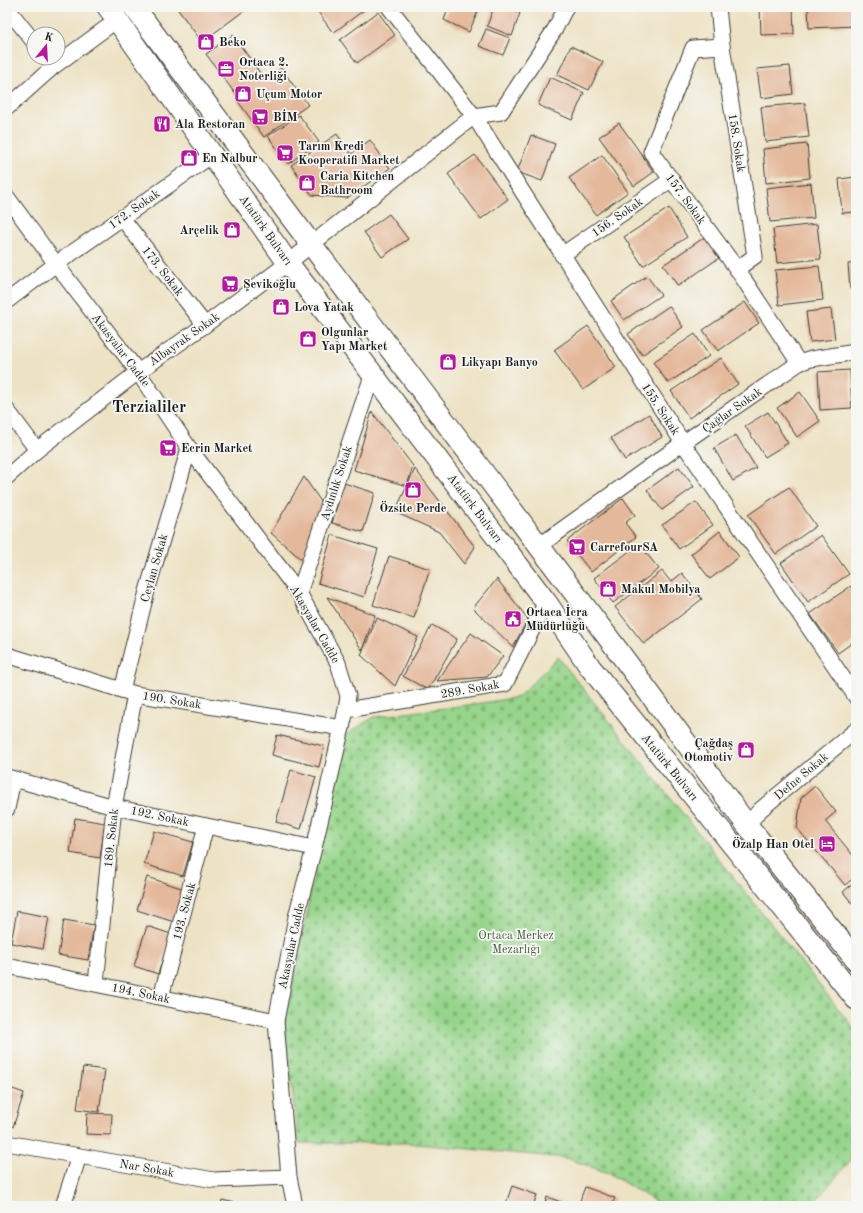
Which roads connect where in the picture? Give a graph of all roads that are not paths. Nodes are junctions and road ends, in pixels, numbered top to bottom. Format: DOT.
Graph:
graph roads {
  1 [pos="389,7"];
  2 [pos="566,7"];
  3 [pos="718,7"];
  4 [pos="7,8"];
  5 [pos="139,9"];
  6 [pos="113,13"];
  7 [pos="26,32"];
  8 [pos="722,46"];
  9 [pos="66,50"];
  10 [pos="47,66"];
  11 [pos="8,105"];
  12 [pos="474,116"];
  13 [pos="212,155"];
  14 [pos="672,179"];
  15 [pos="7,197"];
  16 [pos="122,218"];
  17 [pos="310,244"];
  18 [pos="562,255"];
  19 [pos="288,263"];
  20 [pos="56,264"];
  21 [pos="738,269"];
  22 [pos="7,301"];
  23 [pos="205,325"];
  24 [pos="856,352"];
  25 [pos="799,363"];
  26 [pos="138,372"];
  27 [pos="373,373"];
  28 [pos="7,410"];
  29 [pos="683,443"];
  30 [pos="189,448"];
  31 [pos="37,450"];
  32 [pos="7,477"];
  33 [pos="539,546"];
  34 [pos="299,593"];
  35 [pos="546,602"];
  36 [pos="7,654"];
  37 [pos="128,692"];
  38 [pos="856,697"];
  39 [pos="346,710"];
  40 [pos="342,728"];
  41 [pos="856,730"];
  42 [pos="10,778"];
  43 [pos="114,807"];
  44 [pos="7,809"];
  45 [pos="747,825"];
  46 [pos="206,826"];
  47 [pos="314,848"];
  48 [pos="856,960"];
  49 [pos="7,966"];
  50 [pos="96,983"];
  51 [pos="161,997"];
  52 [pos="856,999"];
  53 [pos="276,1021"];
  54 [pos="7,1143"];
  55 [pos="79,1156"];
  56 [pos="289,1177"];
  57 [pos="63,1206"];
  58 [pos="295,1206"];
  1 -- 12 [label="street, 155. Sokak"];
  2 -- 12 [label="street"];
  3 -- 8 [label="street, 158. Sokak"];
  4 -- 7 [label="street"];
  5 -- 17 [label="main road"];
  6 -- 9 [label="street"];
  6 -- 13 [label="main road, Atatürk Bulvarı"];
  8 -- 14 [label="street, 157. Sokak"];
  8 -- 21 [label="street, 158. Sokak"];
  10 -- 11 [label="street"];
  12 -- 17 [label="street, Albayrak Sokak"];
  12 -- 18 [label="street, 155. Sokak"];
  13 -- 16 [label="street, 172. Sokak"];
  13 -- 19 [label="main road, Atatürk Bulvarı"];
  14 -- 18 [label="street, 156. Sokak"];
  14 -- 21 [label="street, 157. Sokak"];
  15 -- 20 [label="street, Akasyalar Cadde"];
  16 -- 20 [label="street, 172. Sokak"];
  16 -- 23 [label="street, 173. Sokak"];
  17 -- 19 [label="street, Albayrak Sokak"];
  17 -- 33 [label="main road"];
  18 -- 29 [label="street, 155. Sokak"];
  19 -- 23 [label="street, Albayrak Sokak"];
  19 -- 27 [label="main road, Atatürk Bulvarı"];
  20 -- 22 [label="street, 172. Sokak"];
  20 -- 26 [label="street, Akasyalar Cadde"];
  21 -- 25 [label="street, 157. Sokak"];
  23 -- 26 [label="street, Albayrak Sokak"];
  24 -- 25 [label="street, Çağlar Sokak"];
  25 -- 29 [label="street, Çağlar Sokak"];
  26 -- 30 [label="street, Akasyalar Cadde"];
  26 -- 31 [label="street, Albayrak Sokak"];
  27 -- 34 [label="street, Aydınlık Sokak"];
  27 -- 35 [label="main road, Atatürk Bulvarı"];
  28 -- 31 [label="street"];
  29 -- 33 [label="street, Çağlar Sokak"];
  29 -- 38 [label="street, 155. Sokak"];
  30 -- 34 [label="street, Akasyalar Cadde"];
  30 -- 37 [label="street, Ceylan Sokak"];
  31 -- 32 [label="street, Albayrak Sokak"];
  33 -- 45 [label="main road"];
  34 -- 39 [label="street, Akasyalar Cadde"];
  35 -- 39 [label="street, 289. Sokak"];
  35 -- 52 [label="main road, Atatürk Bulvarı"];
  36 -- 37 [label="street, 190. Sokak"];
  37 -- 40 [label="street, 190. Sokak"];
  37 -- 43 [label="street, 189. Sokak"];
  39 -- 40 [label="street, Akasyalar Cadde"];
  40 -- 47 [label="street, Akasyalar Cadde"];
  41 -- 45 [label="street, Defne Sokak"];
  42 -- 43 [label="street, 192. Sokak"];
  42 -- 44 [label="street"];
  43 -- 46 [label="street, 192. Sokak"];
  43 -- 50 [label="street, 189. Sokak"];
  45 -- 48 [label="main road"];
  46 -- 47 [label="street, 192. Sokak"];
  46 -- 51 [label="street, 193. Sokak"];
  47 -- 53 [label="street, Akasyalar Cadde"];
  49 -- 50 [label="street, 194. Sokak"];
  50 -- 51 [label="street, 194. Sokak"];
  51 -- 53 [label="street, 194. Sokak"];
  53 -- 56 [label="street, Akasyalar Cadde"];
  54 -- 55 [label="street, Nar Sokak"];
  55 -- 56 [label="street, Nar Sokak"];
  55 -- 57 [label="street"];
  56 -- 58 [label="street, Akasyalar Cadde"];
}
